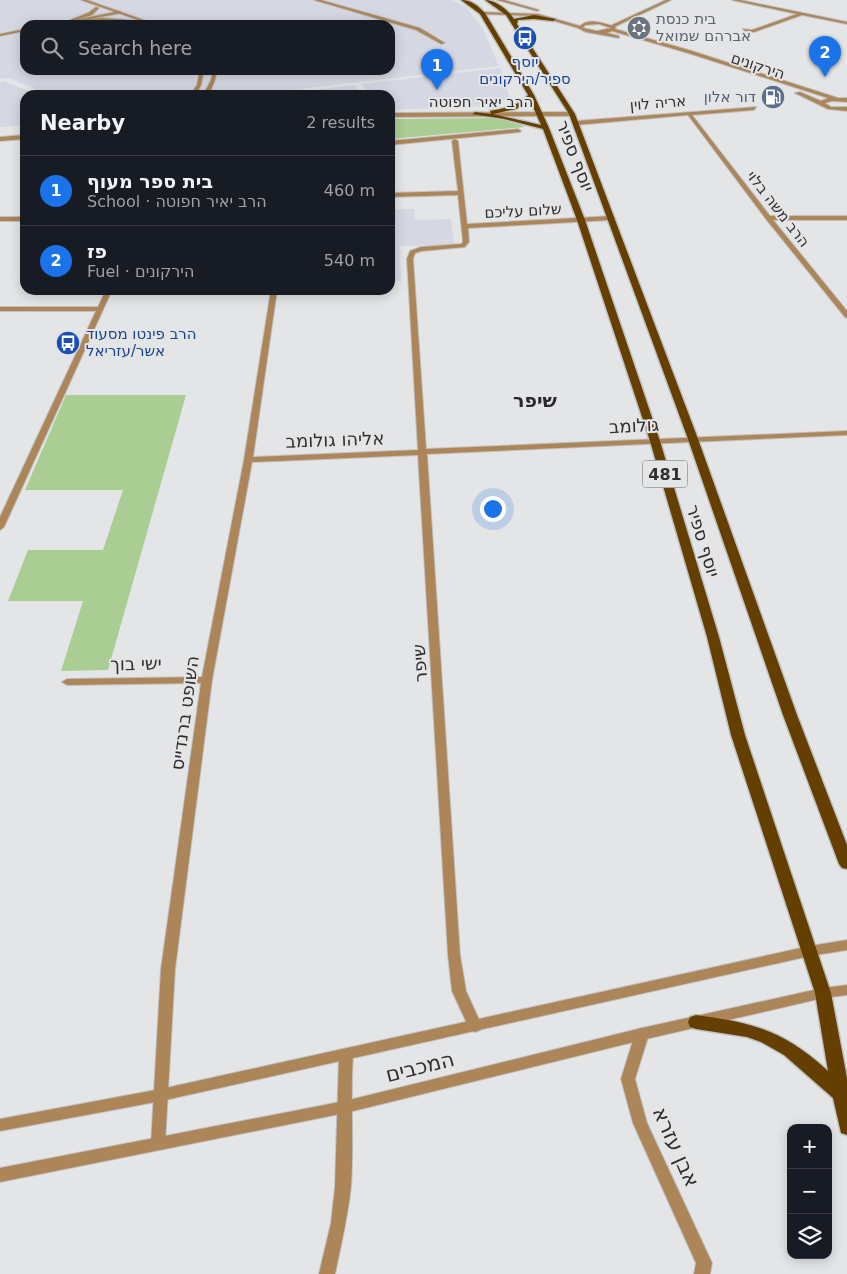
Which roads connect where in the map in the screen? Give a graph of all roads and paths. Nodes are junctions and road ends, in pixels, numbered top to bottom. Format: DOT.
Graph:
graph roads {
  1 [pos="82,0"];
  2 [pos="316,0"];
  3 [pos="464,0"];
  4 [pos="488,0"];
  5 [pos="668,0"];
  6 [pos="734,0"];
  7 [pos="97,8"];
  8 [pos="503,8"];
  9 [pos="537,10"];
  10 [pos="120,12"];
  11 [pos="482,13"];
  12 [pos="111,14"];
  13 [pos="801,14"];
  14 [pos="553,19"];
  15 [pos="626,19"];
  16 [pos="72,20"];
  17 [pos="82,20"];
  18 [pos="116,20"];
  19 [pos="128,20"];
  20 [pos="142,20"];
  21 [pos="386,20"];
  22 [pos="395,22"];
  23 [pos="599,23"];
  24 [pos="847,23"];
  25 [pos="515,24"];
  26 [pos="589,24"];
  27 [pos="580,27"];
  28 [pos="612,28"];
  29 [pos="745,30"];
  30 [pos="20,31"];
  31 [pos="599,32"];
  32 [pos="0,35"];
  33 [pos="443,43"];
  34 [pos="201,75"];
  35 [pos="214,75"];
  36 [pos="196,90"];
  37 [pos="208,90"];
  38 [pos="813,92"];
  39 [pos="844,94"];
  40 [pos="531,95"];
  41 [pos="837,99"];
  42 [pos="847,100"];
  43 [pos="821,103"];
  44 [pos="754,108"];
  45 [pos="836,108"];
  46 [pos="847,109"];
  47 [pos="395,114"];
  48 [pos="475,114"];
  49 [pos="540,114"];
  50 [pos="690,116"];
  51 [pos="847,116"];
  52 [pos="574,118"];
  53 [pos="593,121"];
  54 [pos="546,128"];
  55 [pos="518,131"];
  56 [pos="0,135"];
  57 [pos="20,136"];
  58 [pos="20,137"];
  59 [pos="0,139"];
  60 [pos="455,141"];
  61 [pos="395,142"];
  62 [pos="460,194"];
  63 [pos="395,196"];
  64 [pos="612,218"];
  65 [pos="768,218"];
  66 [pos="847,218"];
  67 [pos="0,219"];
  68 [pos="20,219"];
  69 [pos="581,220"];
  70 [pos="465,226"];
  71 [pos="107,295"];
  72 [pos="273,295"];
  73 [pos="0,309"];
  74 [pos="100,309"];
  75 [pos="847,316"];
  76 [pos="847,433"];
  77 [pos="694,439"];
  78 [pos="655,441"];
  79 [pos="423,453"];
  80 [pos="248,460"];
  81 [pos="0,527"];
  82 [pos="207,680"];
  83 [pos="66,682"];
  84 [pos="847,864"];
  85 [pos="847,945"];
  86 [pos="810,951"];
  87 [pos="847,990"];
  88 [pos="823,993"];
  89 [pos="696,1022"];
  90 [pos="475,1026"];
  91 [pos="642,1034"];
  92 [pos="346,1055"];
  93 [pos="161,1095"];
  94 [pos="842,1095"];
  95 [pos="345,1107"];
  96 [pos="0,1125"];
  97 [pos="847,1127"];
  98 [pos="158,1144"];
  99 [pos="0,1174"];
  100 [pos="327,1274"];
  101 [pos="702,1274"];
  1 -- 7 [label="street"];
  1 -- 10 [label="street"];
  2 -- 21 [label="street"];
  3 -- 11 [label="main road, 481"];
  4 -- 8 [label="main road, יוסף ספיר / 481"];
  5 -- 15 [label="street"];
  6 -- 13 [label="street"];
  7 -- 12 [label="street"];
  7 -- 16 [label="street"];
  8 -- 9 [label="street"];
  8 -- 9 [label="street"];
  8 -- 11 [label="street"];
  8 -- 11 [label="street"];
  8 -- 14 [label="street"];
  8 -- 25 [label="main road, יוסף ספיר / 481"];
  9 -- 26 [label="street"];
  10 -- 12 [label="street"];
  10 -- 20 [label="street"];
  11 -- 40 [label="main road, יוסף ספיר / 481"];
  12 -- 16 [label="street"];
  12 -- 17 [label="street"];
  12 -- 19 [label="street"];
  13 -- 24 [label="street"];
  13 -- 29 [label="street"];
  14 -- 25 [label="main road"];
  14 -- 27 [label="street"];
  15 -- 23 [label="street"];
  15 -- 28 [label="street"];
  17 -- 18 [label="street"];
  22 -- 33 [label="street"];
  23 -- 26 [label="street"];
  23 -- 28 [label="street, הירקונים"];
  25 -- 52 [label="main road, יוסף ספיר / 481"];
  26 -- 27 [label="street"];
  27 -- 31 [label="street, הירקונים"];
  28 -- 31 [label="street"];
  28 -- 38 [label="street, הירקונים"];
  30 -- 32 [label="street"];
  31 -- 43 [label="street, הירקונים"];
  34 -- 36 [label="street"];
  35 -- 37 [label="street"];
  38 -- 39 [label="street"];
  38 -- 41 [label="street, הירקונים"];
  39 -- 41 [label="street"];
  40 -- 48 [label="main road"];
  40 -- 49 [label="main road, יוסף ספיר / 481"];
  41 -- 42 [label="street"];
  41 -- 43 [label="street"];
  43 -- 45 [label="street, הירקונים"];
  44 -- 53 [label="street, אריה לוין"];
  45 -- 46 [label="street"];
  45 -- 51 [label="street"];
  47 -- 48 [label="street, הרב יאיר חפוטה"];
  48 -- 49 [label="street, הרב יאיר חפוטה"];
  48 -- 54 [label="main road"];
  49 -- 52 [label="street, הרב יאיר חפוטה"];
  49 -- 54 [label="main road, יוסף ספיר / 481"];
  50 -- 65 [label="street, הרב משה בלוי"];
  52 -- 53 [label="street, אריה לוין"];
  52 -- 53 [label="street, אריה לוין"];
  52 -- 64 [label="main road, יוסף ספיר / 481"];
  54 -- 69 [label="main road, יוסף ספיר / 481"];
  55 -- 61 [label="street"];
  56 -- 57 [label="street"];
  58 -- 59 [label="street"];
  60 -- 62 [label="street"];
  62 -- 63 [label="street"];
  62 -- 70 [label="street"];
  64 -- 69 [label="street, שלום עליכם"];
  64 -- 77 [label="main road, יוסף ספיר / 481"];
  65 -- 66 [label="street"];
  65 -- 75 [label="street, הרב משה בלוי"];
  67 -- 68 [label="street"];
  69 -- 70 [label="street, שלום עליכם"];
  69 -- 78 [label="main road, יוסף ספיר / 481"];
  70 -- 79 [label="street, שיפר"];
  71 -- 74 [label="street"];
  72 -- 80 [label="street, השופט ברנדייס"];
  73 -- 74 [label="street"];
  74 -- 81 [label="street"];
  76 -- 77 [label="street, גולומב"];
  77 -- 78 [label="street, גולומב"];
  77 -- 84 [label="main road, יוסף ספיר / 481"];
  78 -- 79 [label="street, גולומב"];
  78 -- 86 [label="main road, יוסף ספיר / 481"];
  79 -- 80 [label="street, אליהו גולומב"];
  79 -- 90 [label="street, שיפר"];
  80 -- 82 [label="street, השופט ברנדייס"];
  82 -- 83 [label="street, ישי בוך"];
  82 -- 93 [label="street, השופט ברנדייס"];
  85 -- 86 [label="street, המכבים"];
  86 -- 88 [label="main road, 481"];
  86 -- 90 [label="street, המכבים"];
  87 -- 88 [label="street, המכבים"];
  88 -- 89 [label="street, המכבים"];
  88 -- 94 [label="main road, 481"];
  89 -- 91 [label="street, המכבים"];
  89 -- 94 [label="main road"];
  90 -- 92 [label="street, המכבים"];
  91 -- 95 [label="street, המכבים"];
  91 -- 101 [label="street, אבן עזרא"];
  92 -- 93 [label="street, המכבים"];
  92 -- 95 [label="street"];
  93 -- 96 [label="street, המכבים"];
  93 -- 98 [label="street, השופט ברנדייס"];
  94 -- 97 [label="main road, 481"];
  95 -- 98 [label="street, המכבים"];
  95 -- 100 [label="street"];
  98 -- 99 [label="street, המכבים"];
}
